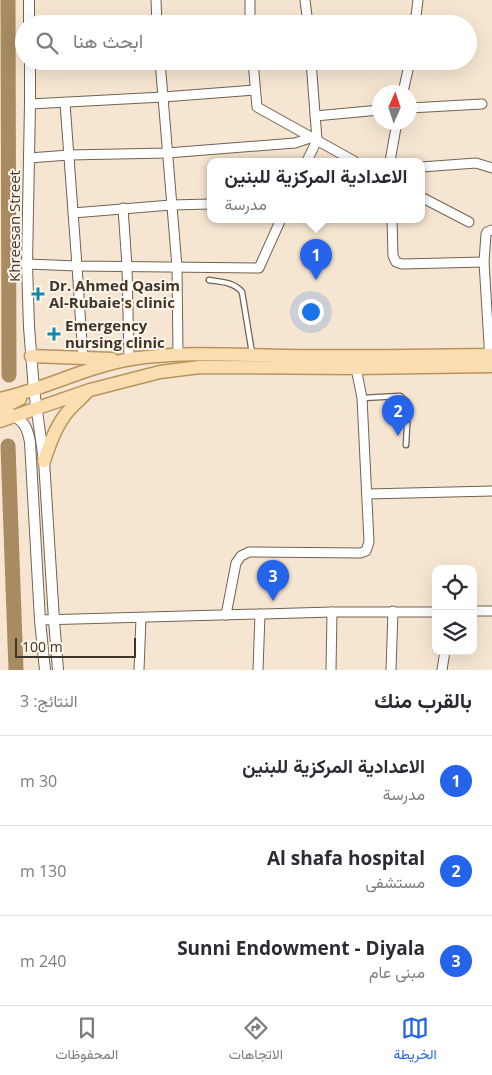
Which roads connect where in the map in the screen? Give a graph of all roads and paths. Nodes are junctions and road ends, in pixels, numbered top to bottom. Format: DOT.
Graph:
graph roads {
  1 [pos="29,0"];
  2 [pos="156,0"];
  3 [pos="250,0"];
  4 [pos="305,0"];
  5 [pos="418,0"];
  6 [pos="29,15"];
  7 [pos="157,15"];
  8 [pos="250,15"];
  9 [pos="307,15"];
  10 [pos="416,15"];
  11 [pos="30,70"];
  12 [pos="160,70"];
  13 [pos="254,70"];
  14 [pos="312,70"];
  15 [pos="408,70"];
  16 [pos="405,85"];
  17 [pos="255,90"];
  18 [pos="162,97"];
  19 [pos="65,103"];
  20 [pos="30,104"];
  21 [pos="482,104"];
  22 [pos="417,108"];
  23 [pos="372,111"];
  24 [pos="315,116"];
  25 [pos="396,130"];
  26 [pos="313,139"];
  27 [pos="167,153"];
  28 [pos="68,155"];
  29 [pos="29,158"];
  30 [pos="308,158"];
  31 [pos="348,158"];
  32 [pos="391,158"];
  33 [pos="425,167"];
  34 [pos="492,168"];
  35 [pos="425,199"];
  36 [pos="207,204"];
  37 [pos="171,205"];
  38 [pos="123,208"];
  39 [pos="73,213"];
  40 [pos="469,222"];
  41 [pos="279,223"];
  42 [pos="392,223"];
  43 [pos="492,230"];
  44 [pos="484,262"];
  45 [pos="28,264"];
  46 [pos="77,266"];
  47 [pos="127,266"];
  48 [pos="176,267"];
  49 [pos="209,280"];
  50 [pos="178,354"];
  51 [pos="32,356"];
  52 [pos="252,356"];
  53 [pos="83,358"];
  54 [pos="130,360"];
  55 [pos="491,360"];
  56 [pos="356,368"];
  57 [pos="34,390"];
  58 [pos="90,390"];
  59 [pos="362,398"];
  60 [pos="0,409"];
  61 [pos="36,409"];
  62 [pos="14,416"];
  63 [pos="406,445"];
  64 [pos="44,461"];
  65 [pos="492,492"];
  66 [pos="367,494"];
  67 [pos="393,611"];
  68 [pos="477,611"];
  69 [pos="492,611"];
  70 [pos="332,612"];
  71 [pos="432,612"];
  72 [pos="260,614"];
  73 [pos="226,615"];
  74 [pos="141,618"];
  75 [pos="40,620"];
  76 [pos="54,620"];
  77 [pos="444,655"];
  78 [pos="45,670"];
  79 [pos="58,670"];
  80 [pos="139,670"];
  81 [pos="258,670"];
  82 [pos="331,670"];
  83 [pos="391,670"];
  84 [pos="442,670"];
  1 -- 6 [label="street"];
  2 -- 7 [label="street"];
  3 -- 8 [label="street"];
  4 -- 9 [label="street"];
  5 -- 10 [label="street"];
  11 -- 20 [label="street, Khreesan Street"];
  12 -- 18 [label="street"];
  13 -- 17 [label="street"];
  14 -- 24 [label="street"];
  15 -- 16 [label="street"];
  17 -- 18 [label="street"];
  17 -- 26 [label="street"];
  18 -- 19 [label="street"];
  18 -- 27 [label="street"];
  19 -- 20 [label="street"];
  19 -- 28 [label="street"];
  20 -- 29 [label="street, Khreesan Street"];
  21 -- 22 [label="street"];
  23 -- 24 [label="street"];
  24 -- 26 [label="street"];
  25 -- 32 [label="street"];
  26 -- 27 [label="street"];
  26 -- 30 [label="street"];
  26 -- 31 [label="street"];
  27 -- 28 [label="street"];
  27 -- 37 [label="street"];
  28 -- 29 [label="street"];
  28 -- 39 [label="street"];
  29 -- 45 [label="street, Khreesan Street"];
  33 -- 34 [label="street"];
  35 -- 40 [label="street"];
  36 -- 37 [label="street"];
  37 -- 38 [label="street"];
  37 -- 48 [label="street"];
  38 -- 39 [label="street"];
  38 -- 47 [label="street"];
  39 -- 46 [label="street"];
  41 -- 48 [label="street"];
  42 -- 44 [label="street"];
  43 -- 44 [label="street"];
  44 -- 55 [label="street"];
  45 -- 46 [label="street"];
  45 -- 51 [label="street, Khreesan Street"];
  46 -- 47 [label="street"];
  46 -- 53 [label="street"];
  47 -- 48 [label="street"];
  47 -- 54 [label="street"];
  48 -- 50 [label="street"];
  49 -- 52 [label="lane"];
  50 -- 52 [label="main road"];
  50 -- 54 [label="main road"];
  51 -- 53 [label="main road"];
  51 -- 57 [label="street, Khreesan Street"];
  52 -- 55 [label="main road"];
  53 -- 54 [label="main road"];
  54 -- 57 [label="main road"];
  55 -- 56 [label="main road"];
  56 -- 58 [label="main road"];
  56 -- 59 [label="street"];
  57 -- 60 [label="main road"];
  57 -- 61 [label="street, Khreesan Street"];
  58 -- 61 [label="main road"];
  58 -- 64 [label="main road"];
  59 -- 63 [label="lane"];
  59 -- 66 [label="street"];
  60 -- 62 [label="main road"];
  61 -- 62 [label="main road"];
  61 -- 64 [label="street, Khreesan Street"];
  62 -- 75 [label="street"];
  64 -- 76 [label="street, Khreesan Street"];
  65 -- 66 [label="street"];
  66 -- 73 [label="street"];
  67 -- 70 [label="street"];
  67 -- 71 [label="street"];
  67 -- 83 [label="street"];
  68 -- 69 [label="street"];
  70 -- 72 [label="street"];
  70 -- 82 [label="street"];
  72 -- 73 [label="street"];
  72 -- 81 [label="street"];
  73 -- 74 [label="street"];
  74 -- 76 [label="street"];
  74 -- 80 [label="street"];
  75 -- 76 [label="street"];
  75 -- 78 [label="street"];
  76 -- 79 [label="street, Khreesan Street"];
  77 -- 84 [label="street"];
}
